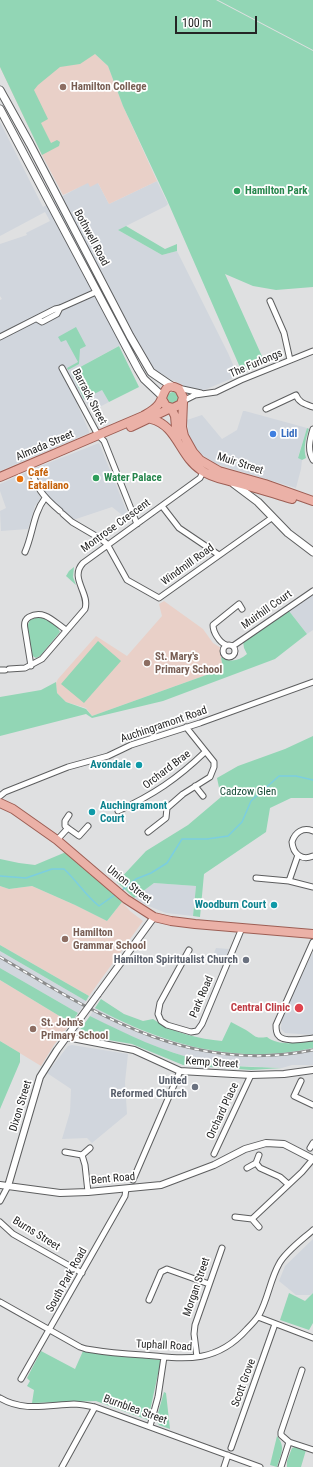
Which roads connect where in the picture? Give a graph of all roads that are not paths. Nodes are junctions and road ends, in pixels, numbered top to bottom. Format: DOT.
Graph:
graph roads {
  1 [pos="0,92"];
  2 [pos="0,108"];
  3 [pos="96,292"];
  4 [pos="270,301"];
  5 [pos="0,337"];
  6 [pos="312,354"];
  7 [pos="290,360"];
  8 [pos="62,368"];
  9 [pos="174,387"];
  10 [pos="206,394"];
  11 [pos="162,397"];
  12 [pos="183,401"];
  13 [pos="313,407"];
  14 [pos="171,408"];
  15 [pos="266,409"];
  16 [pos="151,419"];
  17 [pos="313,429"];
  18 [pos="98,435"];
  19 [pos="177,439"];
  20 [pos="313,460"];
  21 [pos="29,465"];
  22 [pos="203,472"];
  23 [pos="0,477"];
  24 [pos="229,480"];
  25 [pos="264,487"];
  26 [pos="45,498"];
  27 [pos="309,500"];
  28 [pos="162,506"];
  29 [pos="273,517"];
  30 [pos="137,524"];
  31 [pos="107,544"];
  32 [pos="25,552"];
  33 [pos="313,552"];
  34 [pos="218,556"];
  35 [pos="313,591"];
  36 [pos="242,609"];
  37 [pos="66,630"];
  38 [pos="226,645"];
  39 [pos="233,646"];
  40 [pos="31,666"];
  41 [pos="5,670"];
  42 [pos="313,682"];
  43 [pos="186,727"];
  44 [pos="205,752"];
  45 [pos="195,786"];
  46 [pos="0,796"];
  47 [pos="203,796"];
  48 [pos="0,803"];
  49 [pos="118,811"];
  50 [pos="69,815"];
  51 [pos="88,826"];
  52 [pos="68,828"];
  53 [pos="313,831"];
  54 [pos="148,832"];
  55 [pos="57,840"];
  56 [pos="298,855"];
  57 [pos="313,856"];
  58 [pos="256,878"];
  59 [pos="288,881"];
  60 [pos="313,887"];
  61 [pos="154,917"];
  62 [pos="242,928"];
  63 [pos="313,934"];
  64 [pos="313,942"];
  65 [pos="189,950"];
  66 [pos="67,1037"];
  67 [pos="313,1038"];
  68 [pos="180,1070"];
  69 [pos="313,1070"];
  70 [pos="251,1075"];
  71 [pos="301,1081"];
  72 [pos="313,1105"];
  73 [pos="90,1148"];
  74 [pos="65,1152"];
  75 [pos="214,1154"];
  76 [pos="259,1154"];
  77 [pos="82,1155"];
  78 [pos="313,1159"];
  79 [pos="256,1163"];
  80 [pos="247,1168"];
  81 [pos="133,1180"];
  82 [pos="0,1184"];
  83 [pos="288,1184"];
  84 [pos="8,1186"];
  85 [pos="126,1188"];
  86 [pos="88,1192"];
  87 [pos="0,1201"];
  88 [pos="235,1216"];
  89 [pos="252,1219"];
  90 [pos="0,1222"];
  91 [pos="259,1227"];
  92 [pos="313,1230"];
  93 [pos="222,1248"];
  94 [pos="82,1273"];
  95 [pos="209,1284"];
  96 [pos="149,1300"];
  97 [pos="0,1302"];
  98 [pos="258,1317"];
  99 [pos="275,1324"];
  100 [pos="50,1330"];
  101 [pos="313,1338"];
  102 [pos="164,1357"];
  103 [pos="197,1357"];
  104 [pos="302,1370"];
  105 [pos="21,1379"];
  106 [pos="0,1398"];
  107 [pos="95,1407"];
  108 [pos="150,1426"];
  109 [pos="289,1442"];
  110 [pos="231,1448"];
  111 [pos="313,1450"];
  112 [pos="228,1455"];
  113 [pos="62,1467"];
  114 [pos="224,1467"];
  115 [pos="260,1467"];
  116 [pos="281,1467"];
  1 -- 9 [label="main road, Bothwell Road"];
  2 -- 3 [label="main road, Bothwell Road"];
  3 -- 5 [label="street"];
  3 -- 11 [label="main road, Bothwell Road"];
  4 -- 7 [label="street"];
  6 -- 7 [label="street, The Furlongs"];
  7 -- 10 [label="street, The Furlongs"];
  8 -- 18 [label="street, Barrack Street"];
  9 -- 10 [label="street"];
  9 -- 11 [label="main road"];
  9 -- 12 [label="main road"];
  10 -- 12 [label="street, The Furlongs"];
  11 -- 14 [label="main road"];
  11 -- 18 [label="main road, Almada Street"];
  12 -- 14 [label="main road"];
  12 -- 25 [label="main road, Muir Street"];
  13 -- 15 [label="street"];
  14 -- 16 [label="main road, Almada Street"];
  14 -- 19 [label="main road, Muir Street"];
  16 -- 18 [label="main road, Almada Street"];
  16 -- 19 [label="main road, Muir Street"];
  17 -- 20 [label="street"];
  18 -- 21 [label="main road, Almada Street"];
  18 -- 30 [label="street, Barrack Street"];
  19 -- 22 [label="main road, Muir Street"];
  21 -- 23 [label="main road, Almada Street"];
  21 -- 26 [label="street"];
  22 -- 24 [label="main road, Muir Street"];
  22 -- 28 [label="street, Montrose Crescent"];
  24 -- 25 [label="main road, Muir Street"];
  24 -- 29 [label="main road, Muir Street"];
  25 -- 27 [label="main road, Muir Street"];
  26 -- 31 [label="street"];
  26 -- 32 [label="street"];
  28 -- 30 [label="street, Montrose Crescent"];
  28 -- 34 [label="street"];
  29 -- 33 [label="main road, Muir Street"];
  29 -- 34 [label="street, Windmill Road"];
  30 -- 31 [label="street, Montrose Crescent"];
  31 -- 34 [label="street, Windmill Road"];
  31 -- 37 [label="street, Montrose Crescent"];
  35 -- 39 [label="street, Muirhill Court"];
  36 -- 38 [label="street, Muirhill Court"];
  37 -- 40 [label="street, Montrose Crescent"];
  37 -- 40 [label="street"];
  38 -- 39 [label="street"];
  38 -- 39 [label="street, Muirhill Court"];
  40 -- 41 [label="street"];
  42 -- 43 [label="street, Auchingramont Road"];
  43 -- 44 [label="street, Orchard Brae"];
  43 -- 46 [label="street, Auchingramont Road"];
  44 -- 45 [label="street, Orchard Brae"];
  44 -- 49 [label="street, Orchard Brae"];
  45 -- 47 [label="street"];
  45 -- 54 [label="street, Orchard Brae"];
  48 -- 55 [label="main road, Union Street"];
  50 -- 52 [label="street"];
  51 -- 52 [label="street"];
  52 -- 55 [label="street"];
  53 -- 56 [label="street"];
  55 -- 61 [label="main road, Union Street"];
  56 -- 57 [label="street"];
  56 -- 59 [label="street"];
  58 -- 59 [label="street"];
  59 -- 60 [label="street"];
  61 -- 62 [label="main road, Union Street"];
  61 -- 66 [label="street, Dixon Street, bridge"];
  62 -- 63 [label="main road, Union Street"];
  62 -- 65 [label="street, Park Road"];
  64 -- 67 [label="street"];
  66 -- 68 [label="street, Kemp Street"];
  66 -- 84 [label="street, Dixon Street"];
  68 -- 70 [label="street, Kemp Street"];
  68 -- 81 [label="street"];
  69 -- 70 [label="street, Kemp Street"];
  70 -- 75 [label="street, Orchard Place"];
  71 -- 72 [label="street"];
  73 -- 77 [label="street"];
  74 -- 77 [label="street"];
  76 -- 79 [label="street"];
  77 -- 86 [label="street"];
  78 -- 83 [label="street"];
  78 -- 85 [label="street, Bent Road"];
  79 -- 80 [label="street"];
  79 -- 83 [label="street"];
  82 -- 84 [label="street, Bent Road"];
  83 -- 89 [label="street"];
  84 -- 86 [label="street, Bent Road"];
  84 -- 87 [label="street"];
  85 -- 86 [label="street, Bent Road"];
  85 -- 94 [label="street, South Park Road"];
  88 -- 89 [label="street"];
  89 -- 91 [label="street"];
  90 -- 94 [label="street, Burns Street"];
  92 -- 98 [label="street, Tuphall Road"];
  93 -- 95 [label="street, Morgan Street"];
  94 -- 100 [label="street, South Park Road"];
  95 -- 96 [label="street"];
  95 -- 103 [label="street, Morgan Street"];
  97 -- 100 [label="street, Tuphall Road"];
  98 -- 99 [label="street"];
  98 -- 103 [label="street, Tuphall Road"];
  99 -- 101 [label="street"];
  99 -- 110 [label="street, Scott Grove"];
  100 -- 102 [label="street, Tuphall Road"];
  100 -- 105 [label="street, South Park Road"];
  102 -- 103 [label="street, Tuphall Road"];
  102 -- 108 [label="street"];
  104 -- 109 [label="street"];
  106 -- 107 [label="street, Burnblea Street"];
  107 -- 108 [label="street, Burnblea Street"];
  107 -- 113 [label="street"];
  108 -- 112 [label="street, Burnblea Street"];
  109 -- 111 [label="street"];
  109 -- 116 [label="street"];
  112 -- 114 [label="street"];
  112 -- 115 [label="street, Burnblea Street"];
}
